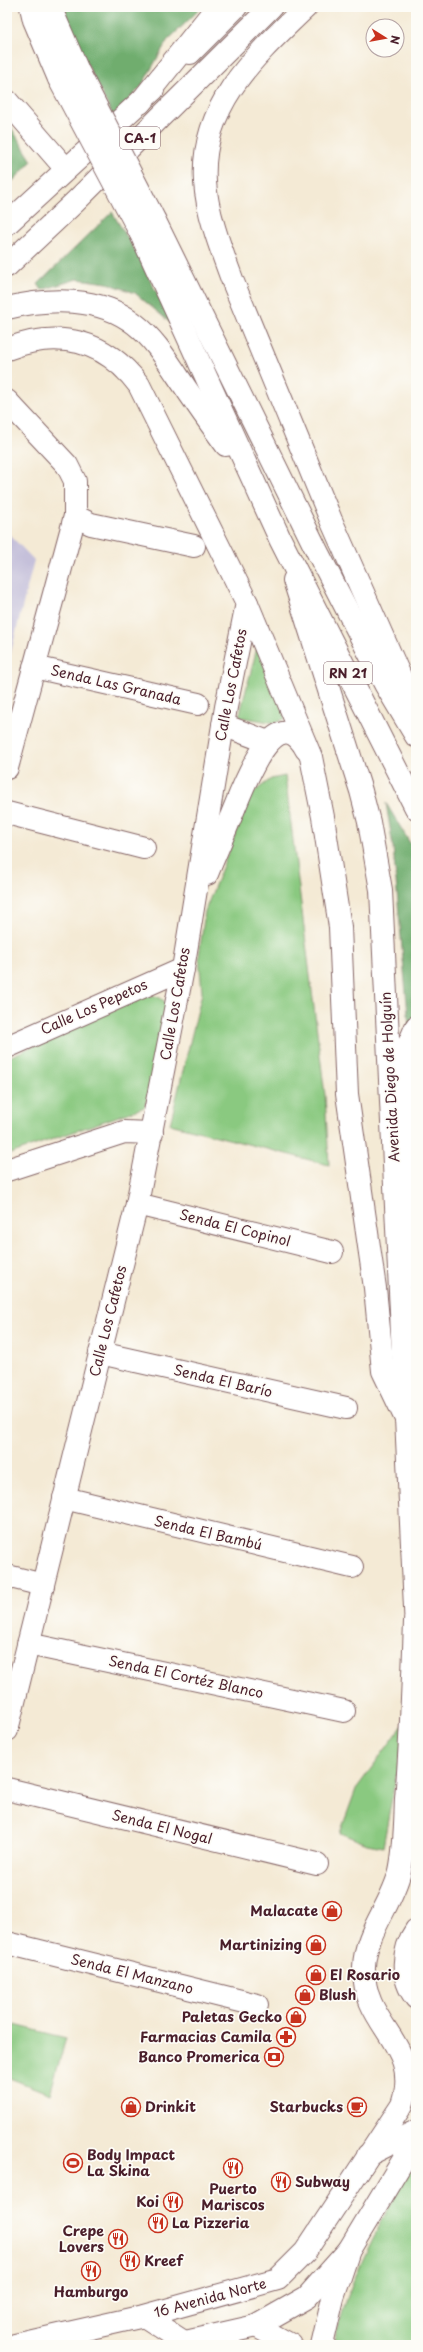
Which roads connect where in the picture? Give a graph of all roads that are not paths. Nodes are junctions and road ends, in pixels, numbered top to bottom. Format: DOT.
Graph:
graph roads {
  1 [pos="31,7"];
  2 [pos="50,7"];
  3 [pos="217,7"];
  4 [pos="236,7"];
  5 [pos="271,7"];
  6 [pos="306,7"];
  7 [pos="69,75"];
  8 [pos="7,100"];
  9 [pos="140,103"];
  10 [pos="66,169"];
  11 [pos="7,224"];
  12 [pos="148,227"];
  13 [pos="7,266"];
  14 [pos="7,308"];
  15 [pos="7,350"];
  16 [pos="7,400"];
  17 [pos="258,492"];
  18 [pos="74,516"];
  19 [pos="280,539"];
  20 [pos="194,546"];
  21 [pos="247,603"];
  22 [pos="34,667"];
  23 [pos="198,704"];
  24 [pos="416,712"];
  25 [pos="223,725"];
  26 [pos="416,736"];
  27 [pos="268,742"];
  28 [pos="311,757"];
  29 [pos="7,768"];
  30 [pos="416,808"];
  31 [pos="7,813"];
  32 [pos="144,848"];
  33 [pos="192,909"];
  34 [pos="182,969"];
  35 [pos="416,1026"];
  36 [pos="7,1047"];
  37 [pos="152,1133"];
  38 [pos="7,1170"];
  39 [pos="137,1204"];
  40 [pos="332,1252"];
  41 [pos="416,1278"];
  42 [pos="100,1353"];
  43 [pos="346,1408"];
  44 [pos="407,1421"];
  45 [pos="64,1498"];
  46 [pos="352,1567"];
  47 [pos="7,1576"];
  48 [pos="43,1585"];
  49 [pos="416,1621"];
  50 [pos="416,1629"];
  51 [pos="28,1644"];
  52 [pos="344,1711"];
  53 [pos="7,1730"];
  54 [pos="7,1789"];
  55 [pos="317,1864"];
  56 [pos="416,1930"];
  57 [pos="7,1943"];
  58 [pos="416,1998"];
  59 [pos="257,2005"];
  60 [pos="416,2131"];
  61 [pos="416,2140"];
  62 [pos="368,2155"];
  63 [pos="349,2250"];
  64 [pos="144,2316"];
  65 [pos="256,2326"];
  66 [pos="178,2344"];
  67 [pos="15,2345"];
  68 [pos="291,2345"];
  69 [pos="322,2345"];
  1 -- 7 [label="main road"];
  2 -- 7 [label="main road"];
  3 -- 9 [label="main road"];
  4 -- 9 [label="main road, CA-1"];
  5 -- 13 [label="main road, CA-1"];
  6 -- 24 [label="main road"];
  7 -- 12 [label="main road, bridge"];
  8 -- 10 [label="main road"];
  9 -- 10 [label="main road, CA-1"];
  10 -- 11 [label="main road, CA-1"];
  12 -- 17 [label="main road"];
  12 -- 26 [label="main road"];
  14 -- 17 [label="main road"];
  15 -- 21 [label="main road"];
  16 -- 18 [label="main road"];
  17 -- 19 [label="main road, RN 21"];
  18 -- 20 [label="main road"];
  18 -- 22 [label="main road"];
  19 -- 30 [label="main road, RN 21"];
  19 -- 44 [label="main road, Avenida Diego de Holguín"];
  21 -- 25 [label="main road, Calle Los Cafetos"];
  21 -- 28 [label="main road"];
  22 -- 23 [label="main road, Senda Las Granada"];
  22 -- 29 [label="main road"];
  25 -- 27 [label="main road"];
  25 -- 33 [label="main road, Calle Los Cafetos"];
  27 -- 28 [label="main road"];
  27 -- 33 [label="main road, Calle Los Cafetos"];
  28 -- 44 [label="main road"];
  31 -- 32 [label="main road"];
  33 -- 34 [label="main road, Calle Los Cafetos"];
  34 -- 36 [label="main road, Calle Los Pepetos"];
  34 -- 37 [label="main road, Calle Los Cafetos"];
  35 -- 41 [label="main road, Avenida Diego de Holguín"];
  37 -- 38 [label="main road"];
  37 -- 39 [label="main road, Calle Los Cafetos"];
  39 -- 40 [label="main road, Senda El Copinol"];
  39 -- 42 [label="main road, Calle Los Cafetos"];
  42 -- 43 [label="main road, Senda El Barío"];
  42 -- 45 [label="main road, Calle Los Cafetos"];
  44 -- 49 [label="main road, Avenida Diego de Holguín"];
  45 -- 46 [label="main road, Senda El Bambú"];
  45 -- 48 [label="main road, Calle Los Cafetos"];
  47 -- 48 [label="main road"];
  48 -- 51 [label="main road, Calle Los Cafetos"];
  49 -- 50 [label="main road, Avenida Diego de Holguín"];
  49 -- 62 [label="main road, 16 Avenida Norte"];
  51 -- 52 [label="main road, Senda El Cortéz Blanco"];
  51 -- 53 [label="main road, Calle Los Cafetos"];
  54 -- 55 [label="main road, Senda El Nogal"];
  56 -- 58 [label="main road"];
  57 -- 59 [label="main road, Senda El Manzano"];
  60 -- 62 [label="main road"];
  61 -- 63 [label="main road"];
  62 -- 64 [label="main road, 16 Avenida Norte"];
  63 -- 65 [label="main road"];
  63 -- 69 [label="main road"];
  64 -- 66 [label="main road"];
  64 -- 67 [label="main road, 16 Avenida Norte"];
  65 -- 66 [label="main road"];
  65 -- 68 [label="main road"];
}
